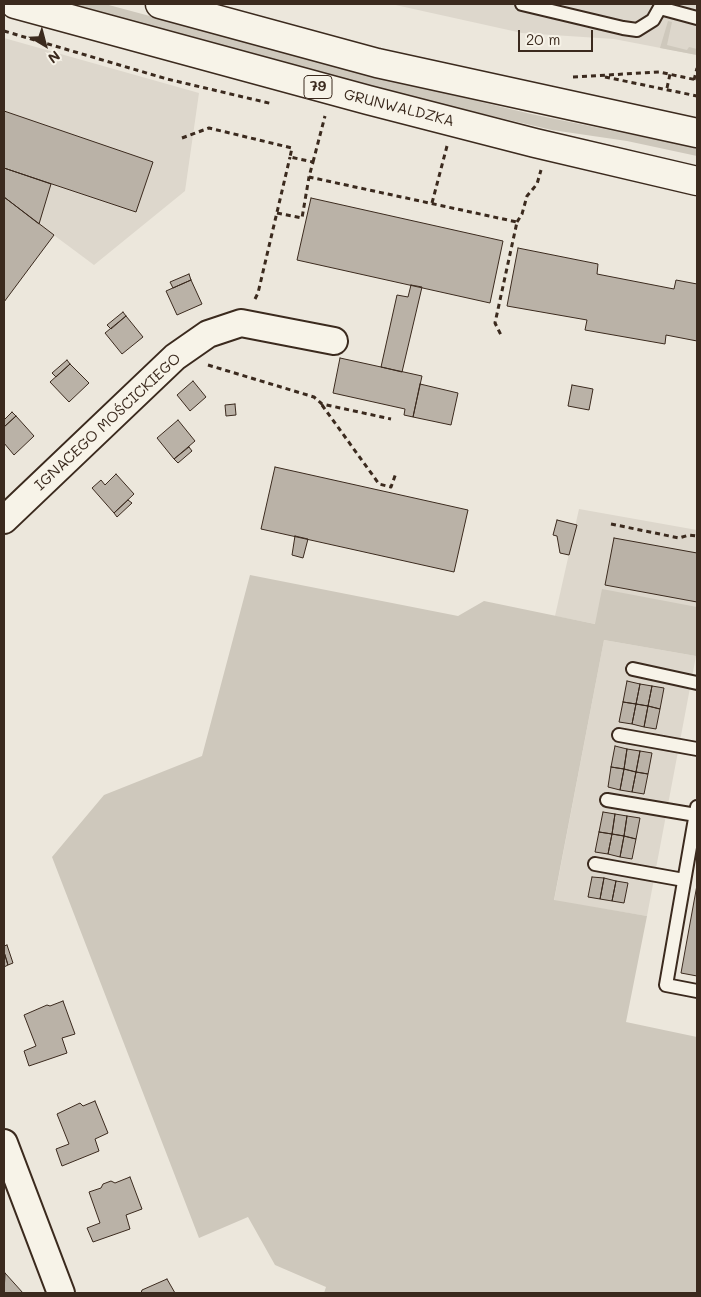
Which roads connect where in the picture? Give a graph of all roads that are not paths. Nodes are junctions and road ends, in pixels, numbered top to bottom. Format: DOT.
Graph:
graph roads {
  1 [pos="16,4"];
  2 [pos="160,4"];
  3 [pos="522,4"];
  4 [pos="661,6"];
  5 [pos="697,18"];
  6 [pos="697,134"];
  7 [pos="697,181"];
  8 [pos="334,341"];
  9 [pos="4,520"];
  10 [pos="633,669"];
  11 [pos="697,683"];
  12 [pos="619,735"];
  13 [pos="697,749"];
  14 [pos="607,800"];
  15 [pos="697,811"];
  16 [pos="594,864"];
  17 [pos="684,880"];
  18 [pos="697,991"];
  19 [pos="4,1143"];
  20 [pos="61,1293"];
  1 -- 7 [label="main road, GRUNWALDZKA / 79"];
  2 -- 6 [label="main road"];
  3 -- 4 [label="lane"];
  4 -- 5 [label="lane"];
  8 -- 9 [label="street, IGNACEGO MOŚCICKIEGO"];
  10 -- 11 [label="lane"];
  12 -- 13 [label="lane"];
  14 -- 15 [label="lane"];
  15 -- 17 [label="lane"];
  16 -- 17 [label="lane"];
  17 -- 18 [label="lane"];
  19 -- 20 [label="street"];
}
